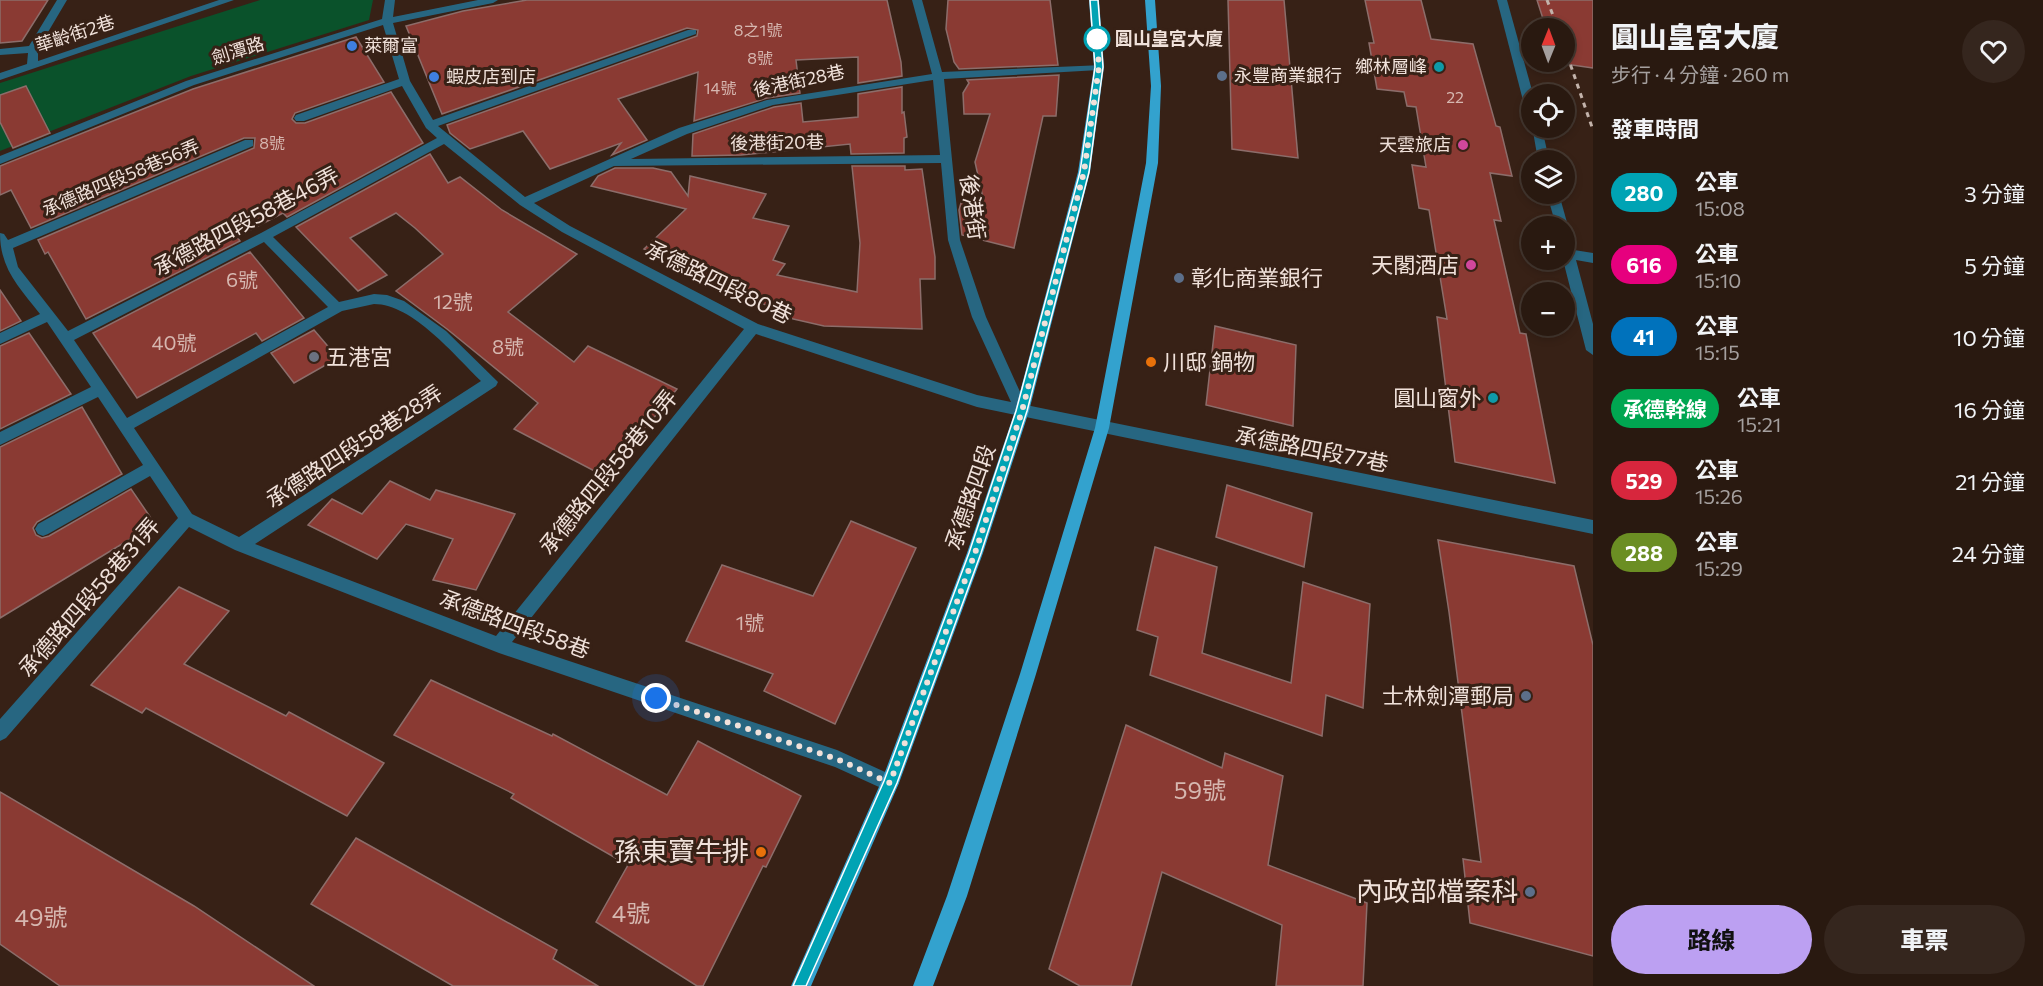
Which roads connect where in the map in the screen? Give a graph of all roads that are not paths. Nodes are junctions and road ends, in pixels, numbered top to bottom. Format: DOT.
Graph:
graph roads {
  1 [pos="62,0"];
  2 [pos="230,0"];
  3 [pos="390,0"];
  4 [pos="493,0"];
  5 [pos="917,0"];
  6 [pos="1094,0"];
  7 [pos="1150,0"];
  8 [pos="1502,0"];
  9 [pos="387,21"];
  10 [pos="692,32"];
  11 [pos="33,49"];
  12 [pos="0,52"];
  13 [pos="32,66"];
  14 [pos="1099,67"];
  15 [pos="938,76"];
  16 [pos="0,77"];
  17 [pos="405,81"];
  18 [pos="1524,84"];
  19 [pos="300,118"];
  20 [pos="430,124"];
  21 [pos="446,139"];
  22 [pos="249,143"];
  23 [pos="945,159"];
  24 [pos="0,160"];
  25 [pos="610,163"];
  26 [pos="524,202"];
  27 [pos="265,236"];
  28 [pos="3,241"];
  29 [pos="1575,255"];
  30 [pos="1593,258"];
  31 [pos="1575,270"];
  32 [pos="6,271"];
  33 [pos="1587,302"];
  34 [pos="337,308"];
  35 [pos="50,315"];
  36 [pos="753,327"];
  37 [pos="66,338"];
  38 [pos="0,339"];
  39 [pos="1593,350"];
  40 [pos="100,389"];
  41 [pos="1022,411"];
  42 [pos="125,426"];
  43 [pos="1102,428"];
  44 [pos="0,439"];
  45 [pos="152,467"];
  46 [pos="187,519"];
  47 [pos="1593,527"];
  48 [pos="43,530"];
  49 [pos="240,544"];
  50 [pos="499,645"];
  51 [pos="0,732"];
  52 [pos="890,783"];
  53 [pos="801,986"];
  54 [pos="923,986"];
  1 -- 11 [label="street"];
  2 -- 13 [label="street, 華齡街2巷"];
  3 -- 9 [label="street"];
  4 -- 9 [label="street, 劍潭路"];
  5 -- 15 [label="street, 後港街"];
  6 -- 14 [label="main road, 承德路四段"];
  7 -- 43 [label="main road"];
  8 -- 18 [label="street"];
  9 -- 17 [label="street, 承德路四段80巷"];
  9 -- 24 [label="street, 劍潭路"];
  10 -- 20 [label="street"];
  11 -- 12 [label="street"];
  11 -- 13 [label="street"];
  13 -- 16 [label="street, 華齡街2巷"];
  14 -- 15 [label="street, 後港街28巷"];
  14 -- 41 [label="main road, 承德路四段"];
  15 -- 23 [label="street, 後港街"];
  15 -- 25 [label="street, 後港街28巷"];
  17 -- 19 [label="street"];
  17 -- 20 [label="street, 承德路四段80巷"];
  20 -- 21 [label="street, 承德路四段80巷"];
  21 -- 26 [label="street, 承德路四段80巷"];
  21 -- 27 [label="street, 承德路四段58巷46弄"];
  22 -- 28 [label="street, 承德路四段58巷56弄"];
  23 -- 25 [label="street, 後港街20巷"];
  23 -- 41 [label="street, 後港街"];
  25 -- 26 [label="street, 後港街28巷"];
  26 -- 36 [label="street, 承德路四段80巷"];
  27 -- 34 [label="street"];
  27 -- 37 [label="street, 承德路四段58巷46弄"];
  28 -- 32 [label="street"];
  29 -- 30 [label="street"];
  31 -- 33 [label="street"];
  32 -- 35 [label="street"];
  33 -- 39 [label="street"];
  34 -- 42 [label="street"];
  34 -- 49 [label="street, 承德路四段58巷28弄"];
  35 -- 37 [label="street"];
  35 -- 38 [label="street"];
  36 -- 41 [label="street, 承德路四段80巷"];
  36 -- 50 [label="street, 承德路四段58巷10弄"];
  37 -- 40 [label="street"];
  40 -- 42 [label="street"];
  40 -- 44 [label="street"];
  41 -- 43 [label="street, 承德路四段77巷"];
  41 -- 52 [label="main road, 承德路四段"];
  42 -- 45 [label="street"];
  43 -- 47 [label="street, 承德路四段77巷"];
  43 -- 54 [label="main road"];
  45 -- 46 [label="street"];
  45 -- 48 [label="street"];
  46 -- 49 [label="street, 承德路四段58巷"];
  46 -- 51 [label="street, 承德路四段58巷31弄"];
  49 -- 50 [label="street, 承德路四段58巷"];
  50 -- 52 [label="street, 承德路四段58巷"];
  52 -- 53 [label="main road, 承德路四段"];
}
